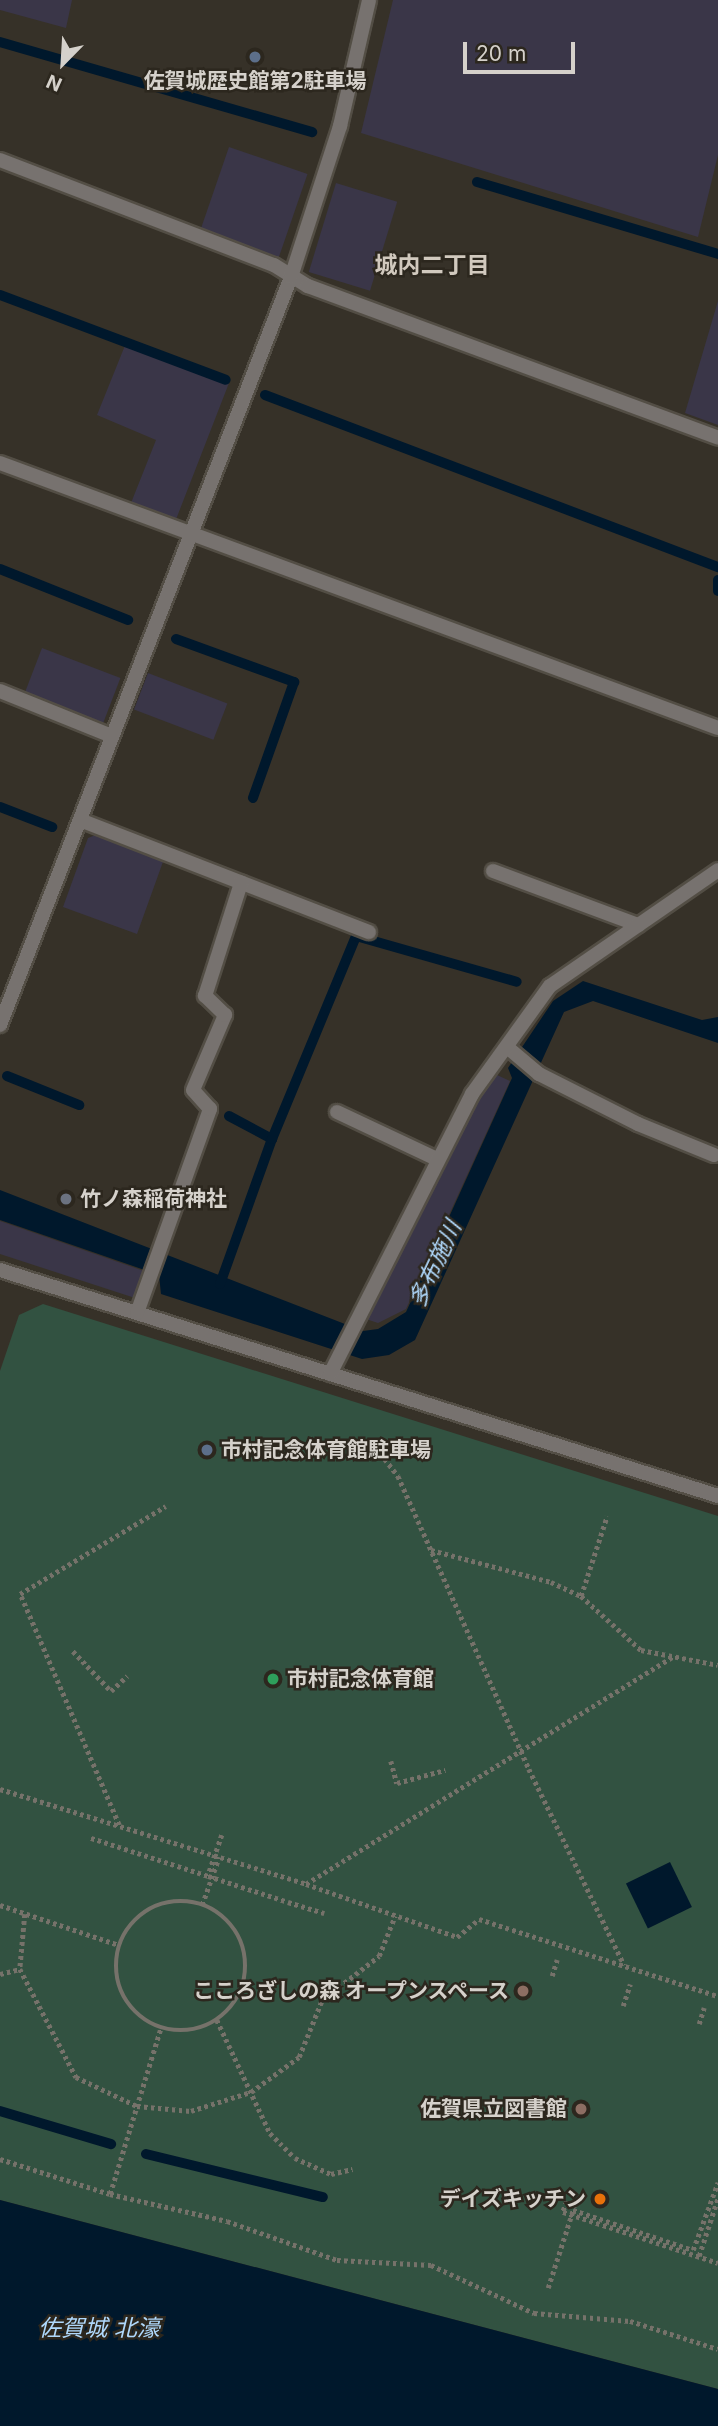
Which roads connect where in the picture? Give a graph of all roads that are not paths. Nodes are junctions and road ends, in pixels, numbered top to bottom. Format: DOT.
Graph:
graph roads {
  1 [pos="369,0"];
  2 [pos="0,160"];
  3 [pos="290,277"];
  4 [pos="718,438"];
  5 [pos="0,463"];
  6 [pos="191,535"];
  7 [pos="0,691"];
  8 [pos="718,728"];
  9 [pos="112,736"];
  10 [pos="80,820"];
  11 [pos="718,870"];
  12 [pos="493,871"];
  13 [pos="241,883"];
  14 [pos="638,925"];
  15 [pos="369,932"];
  16 [pos="0,1025"];
  17 [pos="506,1047"];
  18 [pos="337,1112"];
  19 [pos="714,1155"];
  20 [pos="437,1159"];
  21 [pos="0,1270"];
  22 [pos="137,1313"];
  23 [pos="330,1374"];
  24 [pos="718,1496"];
  1 -- 3 [label="street"];
  2 -- 3 [label="street"];
  3 -- 4 [label="street"];
  3 -- 6 [label="street"];
  5 -- 6 [label="street"];
  6 -- 8 [label="street"];
  6 -- 9 [label="street"];
  7 -- 9 [label="street"];
  9 -- 10 [label="street"];
  10 -- 13 [label="street"];
  10 -- 16 [label="street"];
  11 -- 14 [label="street"];
  12 -- 14 [label="street"];
  13 -- 15 [label="street"];
  13 -- 22 [label="street"];
  14 -- 17 [label="street"];
  17 -- 19 [label="street"];
  17 -- 20 [label="street"];
  18 -- 20 [label="street"];
  20 -- 23 [label="street"];
  21 -- 22 [label="street"];
  22 -- 23 [label="street"];
  23 -- 24 [label="street"];
}
